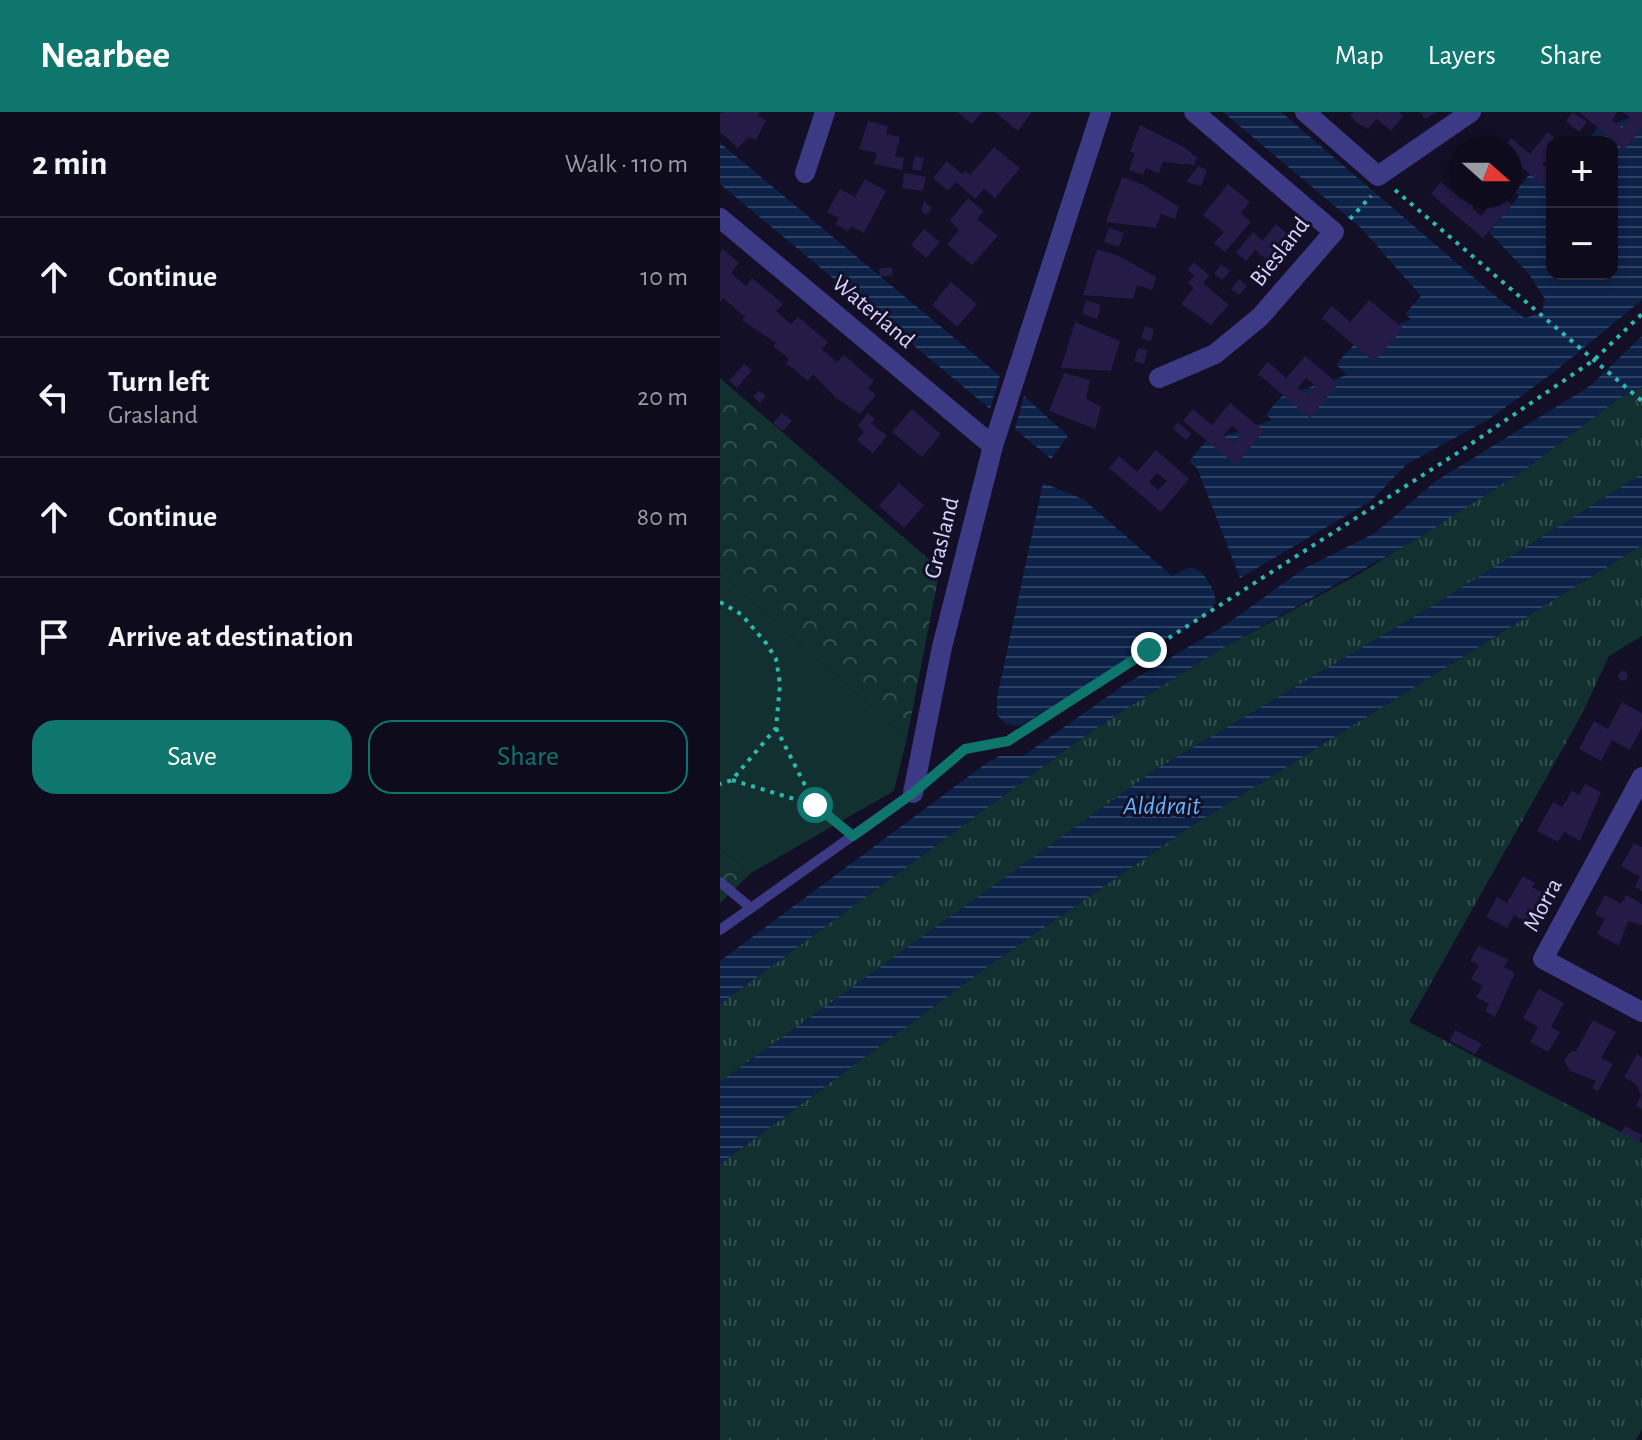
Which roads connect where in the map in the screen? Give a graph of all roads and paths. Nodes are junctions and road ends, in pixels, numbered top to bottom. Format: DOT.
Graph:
graph roads {
  1 [pos="825,112"];
  2 [pos="1101,112"];
  3 [pos="1194,112"];
  4 [pos="1305,112"];
  5 [pos="1471,112"];
  6 [pos="805,173"];
  7 [pos="1378,182"];
  8 [pos="720,218"];
  9 [pos="1343,227"];
  10 [pos="1642,314"];
  11 [pos="1594,360"];
  12 [pos="1159,378"];
  13 [pos="1642,401"];
  14 [pos="994,442"];
  15 [pos="720,602"];
  16 [pos="776,728"];
  17 [pos="1642,777"];
  18 [pos="732,780"];
  19 [pos="720,784"];
  20 [pos="913,793"];
  21 [pos="815,805"];
  22 [pos="853,836"];
  23 [pos="720,882"];
  24 [pos="751,908"];
  25 [pos="720,930"];
  26 [pos="1642,1012"];
  1 -- 6 [label="street"];
  2 -- 14 [label="street, Grasland"];
  3 -- 12 [label="street, Biesland"];
  4 -- 7 [label="street"];
  5 -- 7 [label="street"];
  7 -- 9 [label="path"];
  7 -- 11 [label="path"];
  8 -- 14 [label="street, Waterland"];
  10 -- 11 [label="path"];
  11 -- 13 [label="path"];
  11 -- 20 [label="path"];
  14 -- 20 [label="street, Grasland"];
  15 -- 16 [label="path"];
  16 -- 18 [label="path"];
  16 -- 21 [label="path"];
  17 -- 26 [label="street, Morra"];
  18 -- 19 [label="path"];
  18 -- 21 [label="path"];
  20 -- 22 [label="lane"];
  21 -- 22 [label="path"];
  22 -- 24 [label="lane"];
  23 -- 24 [label="lane"];
  24 -- 25 [label="lane"];
}
